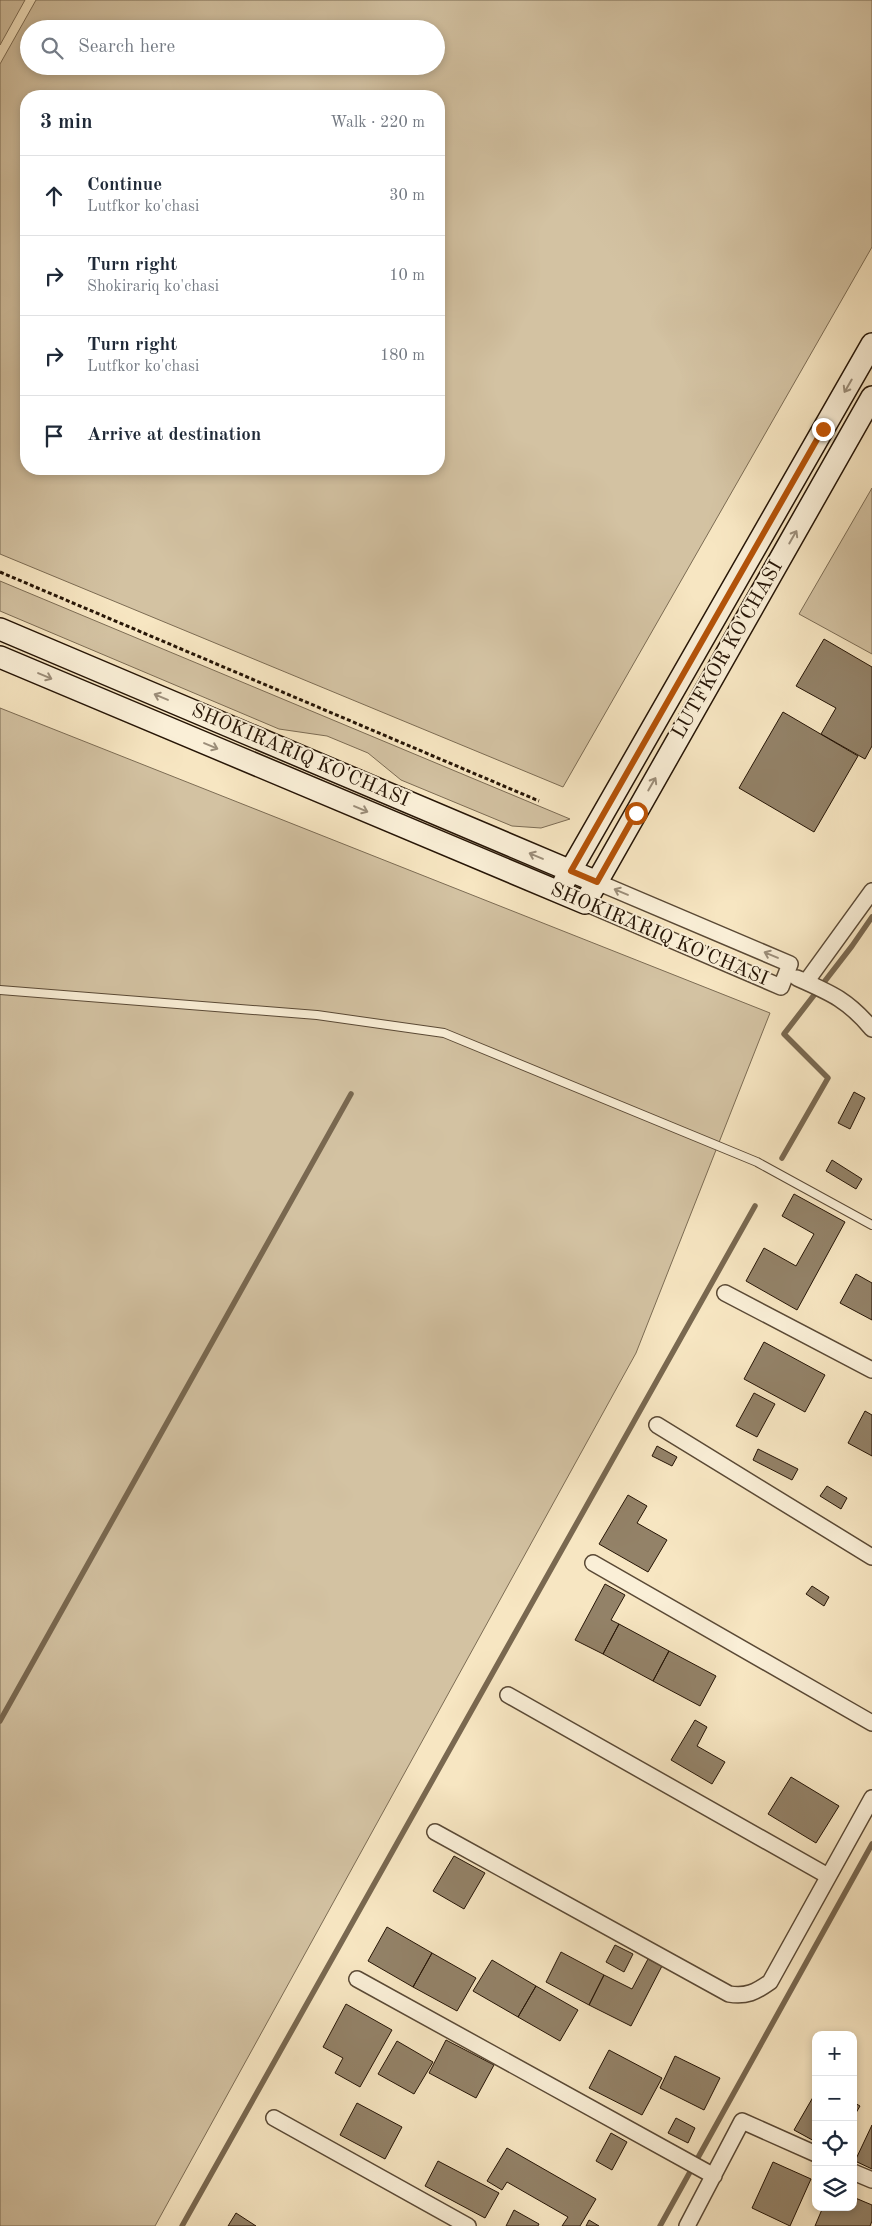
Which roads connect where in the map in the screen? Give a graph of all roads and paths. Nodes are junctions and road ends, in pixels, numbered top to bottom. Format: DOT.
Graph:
graph roads {
  1 [pos="872,344"];
  2 [pos="872,397"];
  3 [pos="0,572"];
  4 [pos="0,629"];
  5 [pos="0,657"];
  6 [pos="539,801"];
  7 [pos="571,871"];
  8 [pos="597,882"];
  9 [pos="872,891"];
  10 [pos="559,892"];
  11 [pos="585,903"];
  12 [pos="786,974"];
  13 [pos="806,982"];
  14 [pos="0,990"];
  15 [pos="872,1029"];
  16 [pos="872,1225"];
  17 [pos="725,1293"];
  18 [pos="872,1370"];
  19 [pos="657,1425"];
  20 [pos="872,1557"];
  21 [pos="593,1563"];
  22 [pos="508,1695"];
  23 [pos="872,1723"];
  24 [pos="872,1798"];
  25 [pos="434,1832"];
  26 [pos="828,1876"];
  27 [pos="357,1979"];
  28 [pos="274,2118"];
  29 [pos="812,2152"];
  30 [pos="857,2174"];
  31 [pos="714,2176"];
  32 [pos="872,2180"];
  33 [pos="468,2226"];
  34 [pos="688,2226"];
  1 -- 7 [label="main road, LUTFKOR KO'CHASI, one-way"];
  8 -- 2 [label="main road, LUTFKOR KO'CHASI, one-way"];
  3 -- 6 [label="path"];
  7 -- 4 [label="main road, SHOKIRARIQ KO'CHASI, one-way"];
  5 -- 10 [label="main road, SHOKIRARIQ KO'CHASI, one-way"];
  7 -- 8 [label="main road, SHOKIRARIQ KO'CHASI"];
  7 -- 10 [label="main road, LUTFKOR KO'CHASI"];
  8 -- 11 [label="main road, LUTFKOR KO'CHASI"];
  12 -- 8 [label="street, SHOKIRARIQ KO'CHASI, one-way"];
  9 -- 13 [label="street"];
  10 -- 11 [label="main road, SHOKIRARIQ KO'CHASI"];
  11 -- 12 [label="street, SHOKIRARIQ KO'CHASI"];
  12 -- 13 [label="street"];
  13 -- 15 [label="street"];
  14 -- 16 [label="lane"];
  17 -- 18 [label="street"];
  19 -- 20 [label="street"];
  21 -- 23 [label="street"];
  22 -- 26 [label="street"];
  24 -- 26 [label="street"];
  25 -- 26 [label="street"];
  27 -- 31 [label="street"];
  28 -- 33 [label="street"];
  29 -- 31 [label="street"];
  30 -- 32 [label="street"];
  31 -- 34 [label="street"];
}
